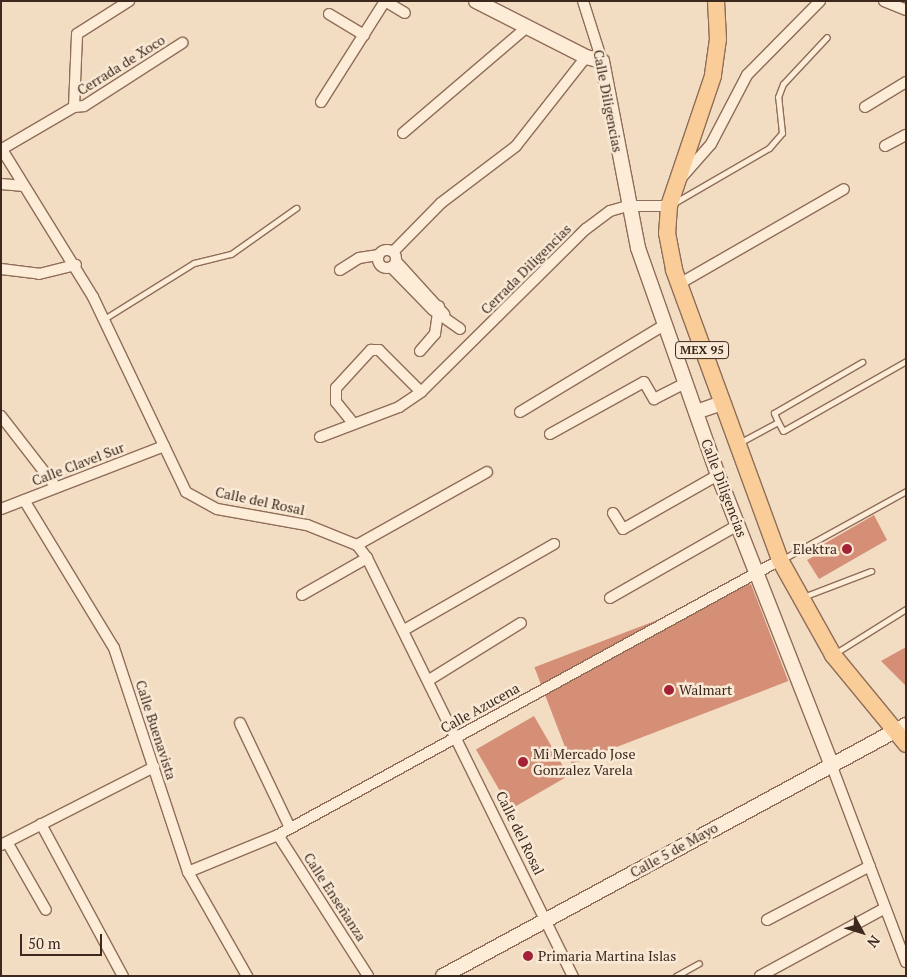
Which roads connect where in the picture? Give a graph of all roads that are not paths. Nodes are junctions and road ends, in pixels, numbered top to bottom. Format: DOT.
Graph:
graph roads {
  1 [pos="129,1"];
  2 [pos="385,1"];
  3 [pos="476,1"];
  4 [pos="716,1"];
  5 [pos="820,1"];
  6 [pos="884,1"];
  7 [pos="588,3"];
  8 [pos="906,10"];
  9 [pos="405,13"];
  10 [pos="329,14"];
  11 [pos="526,28"];
  12 [pos="364,34"];
  13 [pos="828,37"];
  14 [pos="182,43"];
  15 [pos="586,57"];
  16 [pos="602,61"];
  17 [pos="906,82"];
  18 [pos="321,102"];
  19 [pos="74,107"];
  20 [pos="865,108"];
  21 [pos="403,133"];
  22 [pos="906,135"];
  23 [pos="885,146"];
  24 [pos="2,148"];
  25 [pos="1,184"];
  26 [pos="24,186"];
  27 [pos="673,187"];
  28 [pos="844,189"];
  29 [pos="628,206"];
  30 [pos="669,206"];
  31 [pos="296,208"];
  32 [pos="379,255"];
  33 [pos="393,260"];
  34 [pos="76,265"];
  35 [pos="1,270"];
  36 [pos="340,270"];
  37 [pos="679,284"];
  38 [pos="440,310"];
  39 [pos="104,319"];
  40 [pos="664,325"];
  41 [pos="460,329"];
  42 [pos="420,351"];
  43 [pos="906,361"];
  44 [pos="862,362"];
  45 [pos="685,383"];
  46 [pos="421,392"];
  47 [pos="722,404"];
  48 [pos="520,412"];
  49 [pos="696,412"];
  50 [pos="1,416"];
  51 [pos="778,422"];
  52 [pos="354,423"];
  53 [pos="550,434"];
  54 [pos="320,437"];
  55 [pos="737,445"];
  56 [pos="164,446"];
  57 [pos="487,472"];
  58 [pos="718,475"];
  59 [pos="56,487"];
  60 [pos="906,491"];
  61 [pos="24,500"];
  62 [pos="1,509"];
  63 [pos="613,513"];
  64 [pos="738,525"];
  65 [pos="554,544"];
  66 [pos="356,545"];
  67 [pos="367,558"];
  68 [pos="780,560"];
  69 [pos="871,571"];
  70 [pos="756,572"];
  71 [pos="302,595"];
  72 [pos="610,598"];
  73 [pos="800,598"];
  74 [pos="906,609"];
  75 [pos="522,623"];
  76 [pos="404,630"];
  77 [pos="833,655"];
  78 [pos="429,680"];
  79 [pos="240,723"];
  80 [pos="900,728"];
  81 [pos="457,737"];
  82 [pos="906,744"];
  83 [pos="831,764"];
  84 [pos="154,767"];
  85 [pos="40,824"];
  86 [pos="290,828"];
  87 [pos="278,835"];
  88 [pos="4,844"];
  89 [pos="870,866"];
  90 [pos="188,872"];
  91 [pos="885,908"];
  92 [pos="46,910"];
  93 [pos="767,920"];
  94 [pos="547,921"];
  95 [pos="906,962"];
  96 [pos="699,963"];
  97 [pos="124,976"];
  98 [pos="247,976"];
  99 [pos="368,976"];
  100 [pos="443,976"];
  101 [pos="573,976"];
  102 [pos="676,976"];
  103 [pos="760,976"];
  1 -- 19 [label="street, Cerrada de Xoco"];
  2 -- 9 [label="street"];
  2 -- 12 [label="street"];
  3 -- 11 [label="street"];
  4 -- 27 [label="main road, MEX 95"];
  5 -- 27 [label="street"];
  6 -- 8 [label="street"];
  7 -- 16 [label="street, Calle Diligencias"];
  10 -- 12 [label="street"];
  11 -- 15 [label="street"];
  11 -- 21 [label="street"];
  12 -- 18 [label="street"];
  13 -- 30 [label="lane"];
  14 -- 19 [label="street, Cerrada de Xoco"];
  15 -- 16 [label="street"];
  15 -- 33 [label="street"];
  16 -- 29 [label="street, Calle Diligencias"];
  17 -- 20 [label="street"];
  19 -- 24 [label="street, Cerrada de Xoco"];
  22 -- 23 [label="street"];
  24 -- 26 [label="street, Calle del Rosal"];
  25 -- 26 [label="street"];
  26 -- 34 [label="street, Calle del Rosal"];
  27 -- 30 [label="main road, MEX 95"];
  28 -- 37 [label="street"];
  29 -- 30 [label="street, Cerrada Diligencias"];
  29 -- 40 [label="street, Calle Diligencias"];
  29 -- 46 [label="street, Cerrada Diligencias"];
  30 -- 37 [label="main road, MEX 95"];
  31 -- 39 [label="lane"];
  32 -- 33 [label="street"];
  32 -- 33 [label="street"];
  32 -- 36 [label="street"];
  33 -- 38 [label="street"];
  34 -- 35 [label="street"];
  34 -- 39 [label="street, Calle del Rosal"];
  37 -- 47 [label="main road, MEX 95"];
  38 -- 41 [label="street"];
  38 -- 42 [label="street"];
  39 -- 56 [label="street, Calle del Rosal"];
  40 -- 45 [label="street, Calle Diligencias"];
  40 -- 48 [label="street"];
  43 -- 51 [label="lane"];
  44 -- 51 [label="lane"];
  45 -- 49 [label="street, Calle Diligencias"];
  45 -- 53 [label="street"];
  46 -- 52 [label="street, Cerrada Diligencias"];
  46 -- 52 [label="street"];
  47 -- 49 [label="street"];
  47 -- 55 [label="main road, MEX 95"];
  49 -- 58 [label="street, Calle Diligencias"];
  50 -- 59 [label="street"];
  51 -- 55 [label="lane"];
  52 -- 54 [label="street, Cerrada Diligencias"];
  55 -- 68 [label="main road, MEX 95"];
  56 -- 59 [label="street, Calle Clavel Sur"];
  56 -- 66 [label="street, Calle del Rosal"];
  57 -- 66 [label="street"];
  58 -- 63 [label="street"];
  58 -- 64 [label="street, Calle Diligencias"];
  59 -- 61 [label="street, Calle Clavel Sur"];
  60 -- 68 [label="lane"];
  61 -- 62 [label="street, Calle Clavel Sur"];
  61 -- 84 [label="street, Calle Buenavista"];
  64 -- 70 [label="street, Calle Diligencias"];
  64 -- 72 [label="street"];
  65 -- 76 [label="street"];
  66 -- 67 [label="street, Calle del Rosal"];
  67 -- 71 [label="street"];
  67 -- 76 [label="street, Calle del Rosal"];
  68 -- 70 [label="street, Calle Azucena"];
  68 -- 73 [label="main road, MEX 95"];
  69 -- 73 [label="lane"];
  70 -- 81 [label="street, Calle Azucena"];
  70 -- 83 [label="street, Calle Diligencias"];
  73 -- 77 [label="main road, MEX 95"];
  74 -- 77 [label="lane"];
  75 -- 78 [label="street"];
  76 -- 78 [label="street, Calle del Rosal"];
  77 -- 80 [label="main road, MEX 95"];
  78 -- 81 [label="street, Calle del Rosal"];
  79 -- 86 [label="street"];
  80 -- 82 [label="main road, MEX 95"];
  80 -- 83 [label="street, Calle 5 de Mayo"];
  81 -- 86 [label="street, Calle Azucena"];
  81 -- 94 [label="street, Calle del Rosal"];
  83 -- 89 [label="street, Calle Diligencias"];
  83 -- 94 [label="street, Calle 5 de Mayo"];
  84 -- 85 [label="street"];
  84 -- 90 [label="street, Calle Buenavista"];
  85 -- 88 [label="street"];
  85 -- 97 [label="street"];
  86 -- 87 [label="street, Calle Azucena"];
  87 -- 90 [label="street, Calle Azucena"];
  87 -- 99 [label="street, Calle Enseñanza"];
  88 -- 92 [label="street"];
  89 -- 91 [label="street, Calle Diligencias"];
  89 -- 93 [label="street"];
  90 -- 98 [label="street, Calle Buenavista"];
  91 -- 95 [label="street, Calle Diligencias"];
  91 -- 103 [label="street"];
  94 -- 100 [label="street, Calle 5 de Mayo"];
  94 -- 101 [label="street, Calle del Rosal"];
  96 -- 102 [label="lane"];
}
